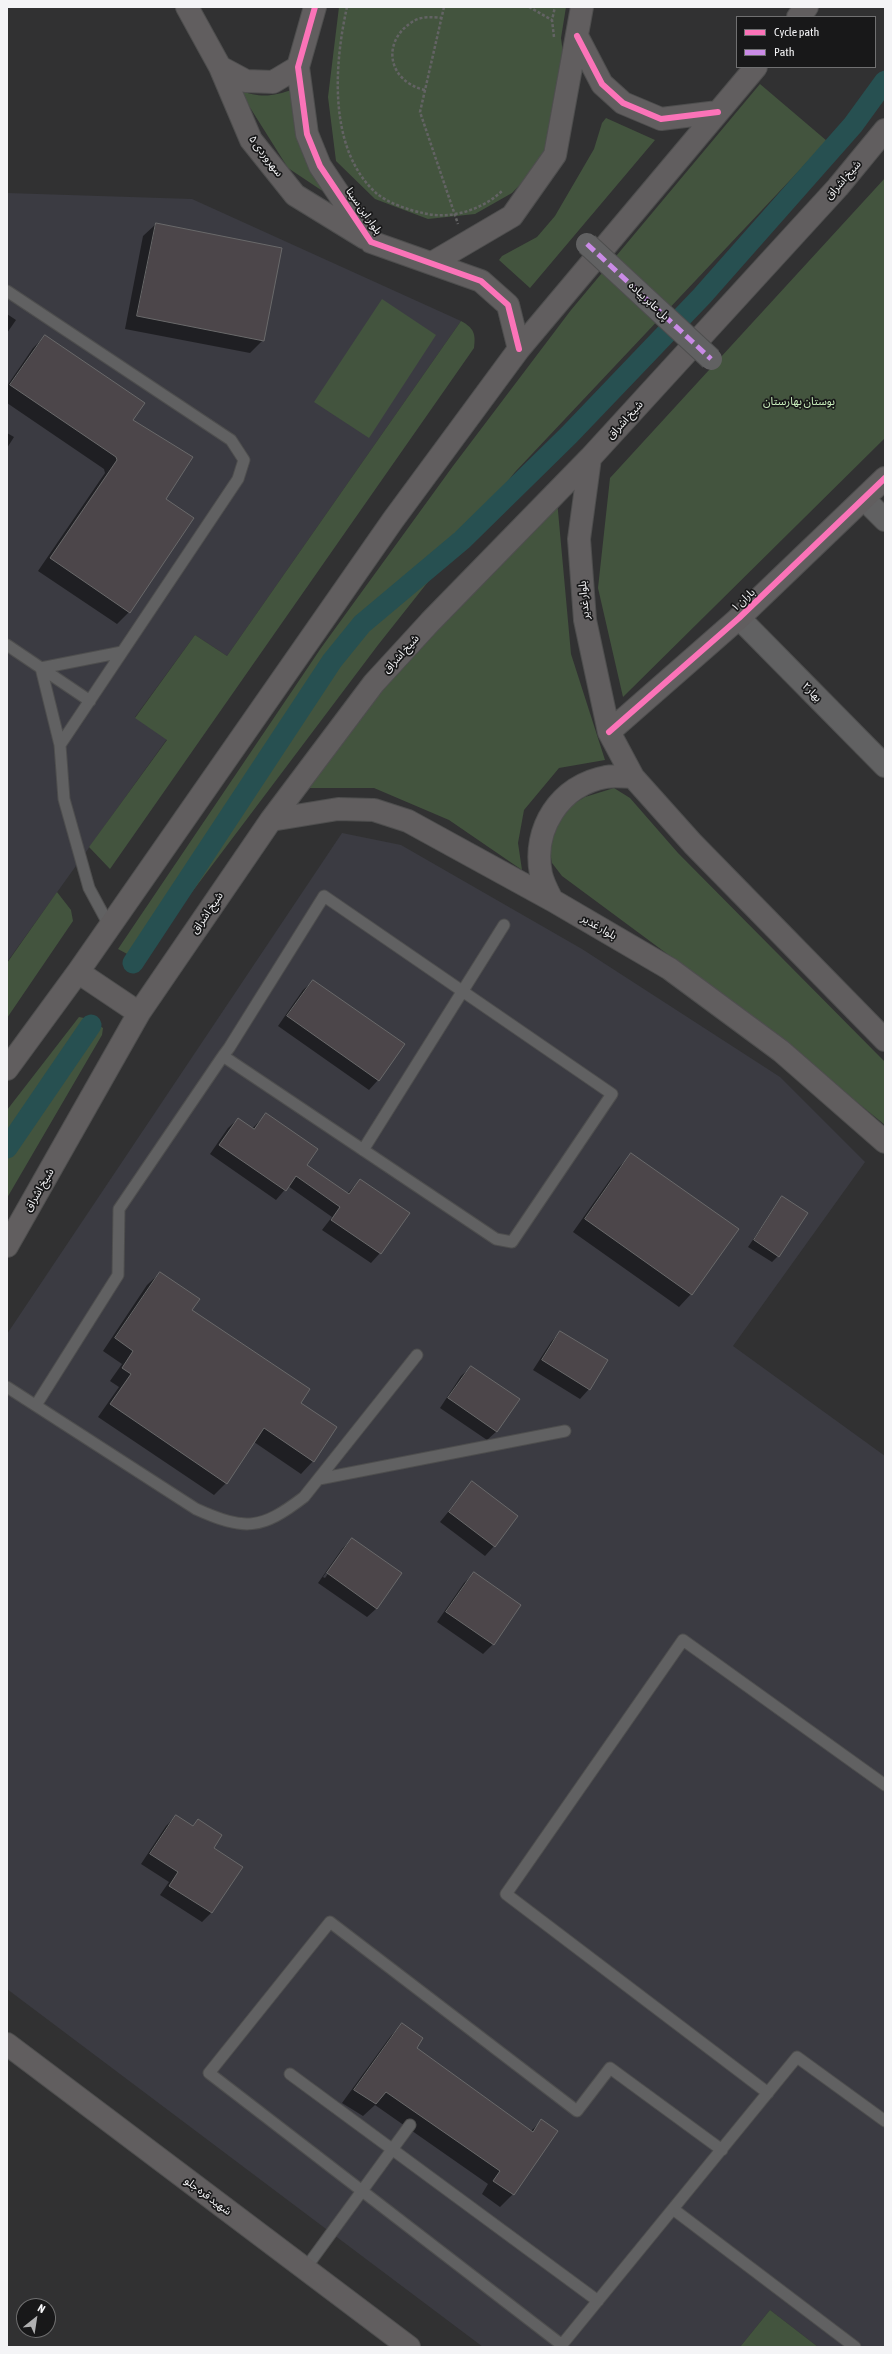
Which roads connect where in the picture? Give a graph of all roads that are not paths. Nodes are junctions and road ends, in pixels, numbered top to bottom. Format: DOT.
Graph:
graph roads {
  1 [pos="187,7"];
  2 [pos="315,7"];
  3 [pos="582,7"];
  4 [pos="807,7"];
  5 [pos="799,16"];
  6 [pos="576,36"];
  7 [pos="220,67"];
  8 [pos="298,67"];
  9 [pos="755,68"];
  10 [pos="718,112"];
  11 [pos="885,130"];
  12 [pos="372,242"];
  13 [pos="587,244"];
  14 [pos="432,263"];
  15 [pos="7,291"];
  16 [pos="520,349"];
  17 [pos="711,359"];
  18 [pos="590,458"];
  19 [pos="885,478"];
  20 [pos="864,499"];
  21 [pos="885,520"];
  22 [pos="739,618"];
  23 [pos="7,645"];
  24 [pos="122,652"];
  25 [pos="40,668"];
  26 [pos="90,701"];
  27 [pos="610,732"];
  28 [pos="60,745"];
  29 [pos="885,766"];
  30 [pos="633,777"];
  31 [pos="271,820"];
  32 [pos="552,900"];
  33 [pos="504,925"];
  34 [pos="110,927"];
  35 [pos="78,972"];
  36 [pos="462,991"];
  37 [pos="139,1013"];
  38 [pos="885,1040"];
  39 [pos="223,1056"];
  40 [pos="7,1069"];
  41 [pos="885,1142"];
  42 [pos="364,1150"];
  43 [pos="7,1246"];
  44 [pos="417,1355"];
  45 [pos="7,1387"];
  46 [pos="36,1406"];
  47 [pos="565,1431"];
  48 [pos="319,1479"];
  49 [pos="885,1785"];
  50 [pos="7,2044"];
  51 [pos="290,2074"];
  52 [pos="768,2093"];
  53 [pos="885,2121"];
  54 [pos="410,2125"];
  55 [pos="392,2150"];
  56 [pos="722,2150"];
  57 [pos="362,2191"];
  58 [pos="673,2209"];
  59 [pos="306,2269"];
  60 [pos="598,2301"];
  61 [pos="561,2346"];
  62 [pos="409,2347"];
  63 [pos="855,2347"];
  1 -- 7 [label="main road, سهروردی ۵"];
  2 -- 8 [label="main road, بلوار ابن سینا"];
  3 -- 6 [label="main road"];
  4 -- 5 [label="main road"];
  6 -- 10 [label="main road"];
  6 -- 14 [label="main road"];
  7 -- 8 [label="main road"];
  7 -- 12 [label="main road, سهروردی ۵"];
  8 -- 12 [label="main road, بلوار ابن سینا"];
  9 -- 10 [label="main road"];
  10 -- 16 [label="main road"];
  11 -- 18 [label="main road, شیخ اشراق"];
  12 -- 14 [label="main road, بلوار ابن سینا"];
  13 -- 17 [label="street, پل عابر پیاده, bridge"];
  14 -- 16 [label="main road, بلوار ابن سینا"];
  15 -- 24 [label="lane"];
  16 -- 34 [label="main road"];
  18 -- 27 [label="main road, بلوار غدیر"];
  18 -- 31 [label="main road, شیخ اشراق"];
  19 -- 20 [label="main road, باران ۱"];
  20 -- 21 [label="street"];
  20 -- 22 [label="main road, باران ۱"];
  22 -- 27 [label="main road, باران ۱"];
  22 -- 29 [label="street, بهار۲"];
  23 -- 25 [label="lane"];
  24 -- 25 [label="lane"];
  24 -- 26 [label="lane"];
  25 -- 26 [label="lane"];
  25 -- 28 [label="lane"];
  26 -- 28 [label="lane"];
  27 -- 30 [label="main road, بلوار غدیر"];
  28 -- 34 [label="lane"];
  30 -- 32 [label="main road"];
  30 -- 38 [label="main road, بلوار غدیر"];
  31 -- 32 [label="main road, بلوار غدیر"];
  31 -- 37 [label="main road, شیخ اشراق"];
  32 -- 41 [label="main road, بلوار غدیر"];
  33 -- 36 [label="lane"];
  34 -- 35 [label="main road"];
  35 -- 37 [label="main road"];
  35 -- 40 [label="main road"];
  36 -- 39 [label="lane"];
  36 -- 42 [label="lane"];
  36 -- 42 [label="lane"];
  37 -- 43 [label="main road, شیخ اشراق"];
  39 -- 42 [label="lane"];
  39 -- 46 [label="lane"];
  44 -- 48 [label="lane"];
  45 -- 46 [label="lane"];
  46 -- 48 [label="lane"];
  47 -- 48 [label="lane"];
  49 -- 52 [label="lane"];
  50 -- 59 [label="main road, شهید قره جلو"];
  51 -- 55 [label="lane"];
  52 -- 53 [label="lane"];
  52 -- 56 [label="lane"];
  54 -- 55 [label="lane"];
  55 -- 57 [label="lane"];
  55 -- 60 [label="lane"];
  56 -- 57 [label="lane"];
  56 -- 58 [label="lane"];
  57 -- 59 [label="lane"];
  57 -- 61 [label="lane"];
  58 -- 60 [label="lane"];
  58 -- 63 [label="lane"];
  59 -- 62 [label="main road, شهید قره جلو"];
  60 -- 61 [label="lane"];
}
